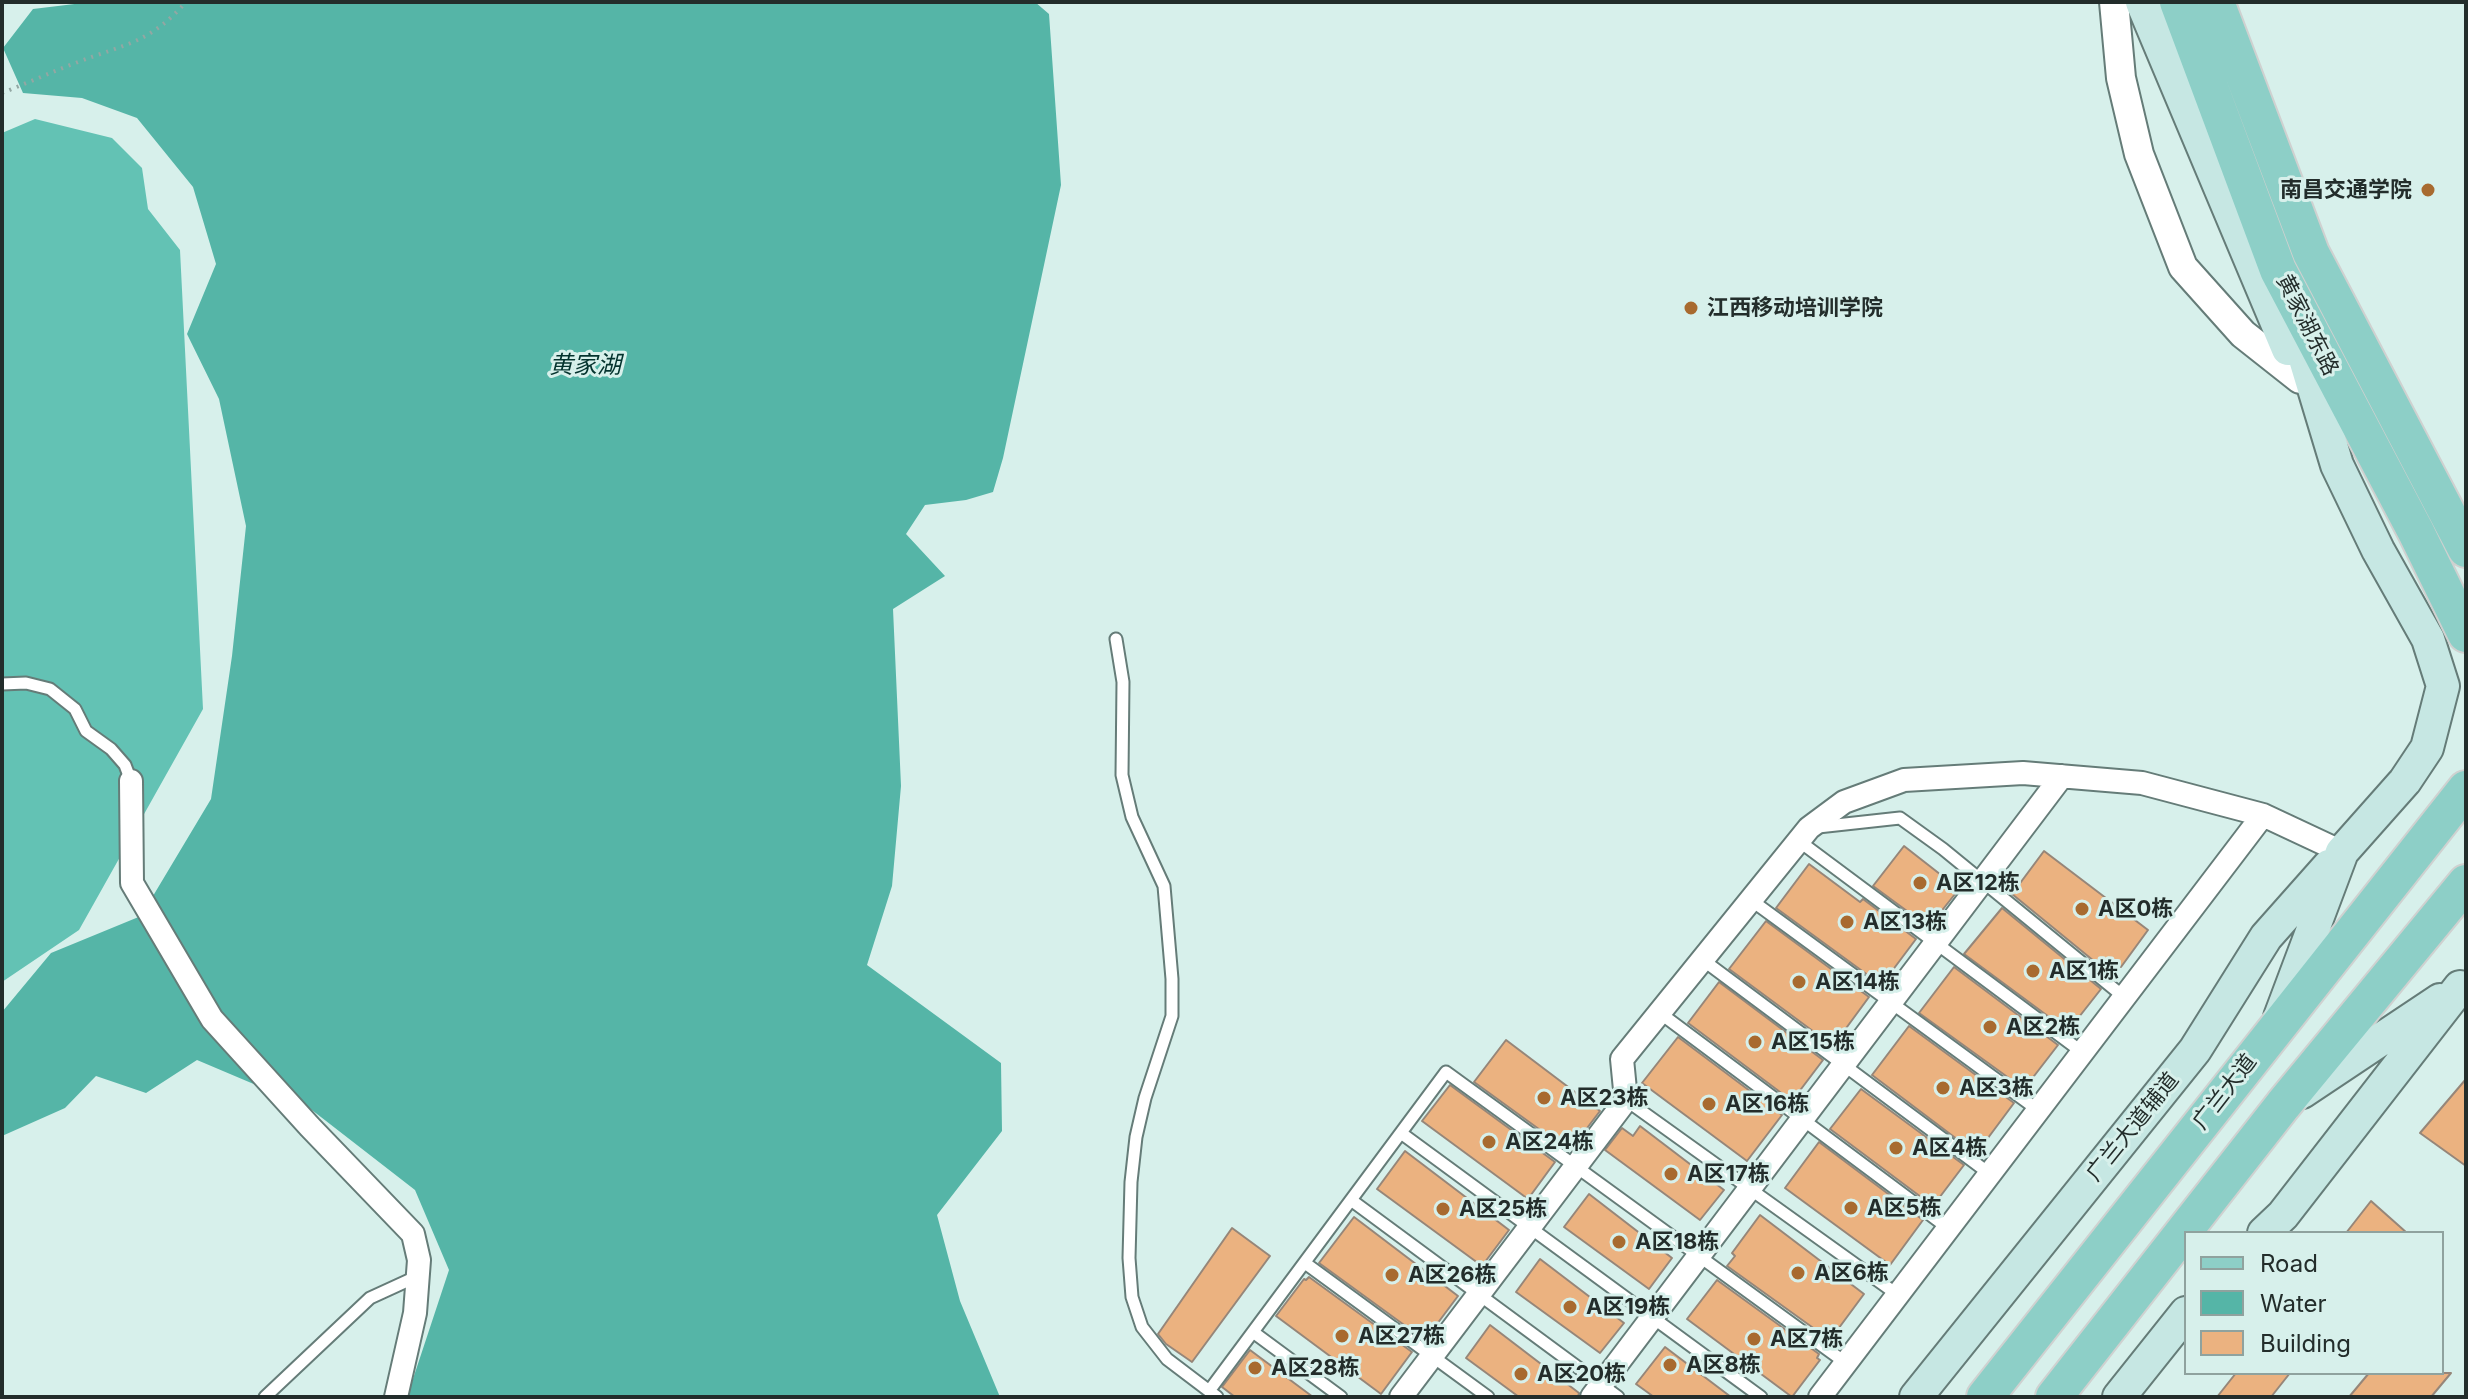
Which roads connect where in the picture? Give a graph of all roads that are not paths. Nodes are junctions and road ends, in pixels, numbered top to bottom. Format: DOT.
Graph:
graph roads {
  1 [pos="2114,2"];
  2 [pos="2142,2"];
  3 [pos="2178,2"];
  4 [pos="2216,2"];
  5 [pos="2278,270"];
  6 [pos="2300,379"];
  7 [pos="2392,409"];
  8 [pos="2337,465"];
  9 [pos="2466,513"];
  10 [pos="2466,549"];
  11 [pos="2466,634"];
  12 [pos="1116,639"];
  13 [pos="2,684"];
  14 [pos="2062,776"];
  15 [pos="131,781"];
  16 [pos="2466,789"];
  17 [pos="2263,815"];
  18 [pos="1804,834"];
  19 [pos="2342,852"];
  20 [pos="1983,881"];
  21 [pos="2466,883"];
  22 [pos="1751,900"];
  23 [pos="1936,943"];
  24 [pos="1703,960"];
  25 [pos="2463,986"];
  26 [pos="2124,997"];
  27 [pos="1890,1002"];
  28 [pos="1660,1013"];
  29 [pos="2275,1029"];
  30 [pos="2082,1052"];
  31 [pos="1844,1064"];
  32 [pos="1626,1100"];
  33 [pos="2283,1105"];
  34 [pos="2038,1110"];
  35 [pos="1803,1118"];
  36 [pos="1401,1133"];
  37 [pos="1576,1167"];
  38 [pos="1990,1174"];
  39 [pos="1750,1188"];
  40 [pos="1351,1200"];
  41 [pos="1530,1227"];
  42 [pos="1948,1228"];
  43 [pos="2184,1231"];
  44 [pos="2184,1231"];
  45 [pos="2266,1231"];
  46 [pos="1698,1256"];
  47 [pos="1305,1263"];
  48 [pos="418,1276"];
  49 [pos="1479,1294"];
  50 [pos="1898,1295"];
  51 [pos="2184,1316"];
  52 [pos="1652,1317"];
  53 [pos="1253,1332"];
  54 [pos="1432,1356"];
  55 [pos="1846,1363"];
  56 [pos="1603,1393"];
  57 [pos="1213,1394"];
  58 [pos="265,1397"];
  59 [pos="396,1397"];
  60 [pos="1341,1397"];
  61 [pos="1401,1397"];
  62 [pos="1488,1397"];
  63 [pos="1761,1397"];
  64 [pos="1820,1397"];
  65 [pos="1916,1397"];
  66 [pos="1985,1397"];
  67 [pos="2054,1397"];
  68 [pos="2119,1397"];
  1 -- 6 [label="street"];
  2 -- 6 [label="main road"];
  3 -- 5 [label="main road, 黄家湖东路"];
  4 -- 7 [label="main road, 黄家湖东路"];
  5 -- 8 [label="main road"];
  5 -- 11 [label="main road, 黄家湖东路"];
  6 -- 8 [label="main road"];
  7 -- 9 [label="main road"];
  7 -- 10 [label="main road, 黄家湖东路"];
  8 -- 19 [label="main road, 广兰大道辅道"];
  12 -- 57 [label="lane"];
  13 -- 15 [label="lane"];
  14 -- 17 [label="street"];
  14 -- 18 [label="street"];
  14 -- 20 [label="street"];
  15 -- 48 [label="street"];
  16 -- 29 [label="main road, 广兰大道"];
  17 -- 19 [label="street"];
  17 -- 26 [label="street"];
  18 -- 20 [label="lane"];
  18 -- 22 [label="street"];
  18 -- 23 [label="lane"];
  19 -- 29 [label="main road"];
  19 -- 65 [label="main road, 广兰大道辅道"];
  20 -- 23 [label="street"];
  20 -- 26 [label="lane"];
  21 -- 33 [label="main road"];
  22 -- 24 [label="street"];
  22 -- 27 [label="lane"];
  23 -- 27 [label="street"];
  23 -- 30 [label="lane"];
  24 -- 28 [label="street"];
  24 -- 31 [label="lane"];
  25 -- 33 [label="main road"];
  25 -- 45 [label="main road"];
  26 -- 30 [label="street"];
  27 -- 31 [label="street"];
  27 -- 34 [label="lane"];
  28 -- 32 [label="street"];
  28 -- 35 [label="lane"];
  29 -- 66 [label="main road, 广兰大道"];
  30 -- 34 [label="street"];
  31 -- 35 [label="street"];
  31 -- 38 [label="lane"];
  32 -- 37 [label="street"];
  32 -- 39 [label="lane"];
  33 -- 44 [label="main road"];
  34 -- 38 [label="street"];
  35 -- 39 [label="street"];
  35 -- 42 [label="lane"];
  36 -- 37 [label="lane"];
  36 -- 40 [label="lane"];
  36 -- 41 [label="lane"];
  37 -- 41 [label="street"];
  37 -- 46 [label="lane"];
  38 -- 42 [label="street"];
  39 -- 46 [label="street"];
  39 -- 50 [label="lane"];
  40 -- 47 [label="lane"];
  40 -- 49 [label="lane"];
  41 -- 49 [label="street"];
  41 -- 52 [label="lane"];
  42 -- 50 [label="street"];
  43 -- 67 [label="main road"];
  46 -- 52 [label="street"];
  46 -- 55 [label="lane"];
  47 -- 53 [label="lane"];
  47 -- 54 [label="lane"];
  48 -- 58 [label="lane"];
  48 -- 59 [label="street"];
  49 -- 54 [label="street"];
  49 -- 56 [label="lane"];
  50 -- 55 [label="street"];
  51 -- 68 [label="main road"];
  52 -- 56 [label="street"];
  52 -- 63 [label="lane"];
  53 -- 57 [label="lane"];
  53 -- 60 [label="lane"];
  54 -- 61 [label="street"];
  54 -- 62 [label="lane"];
  55 -- 64 [label="street"];
}
